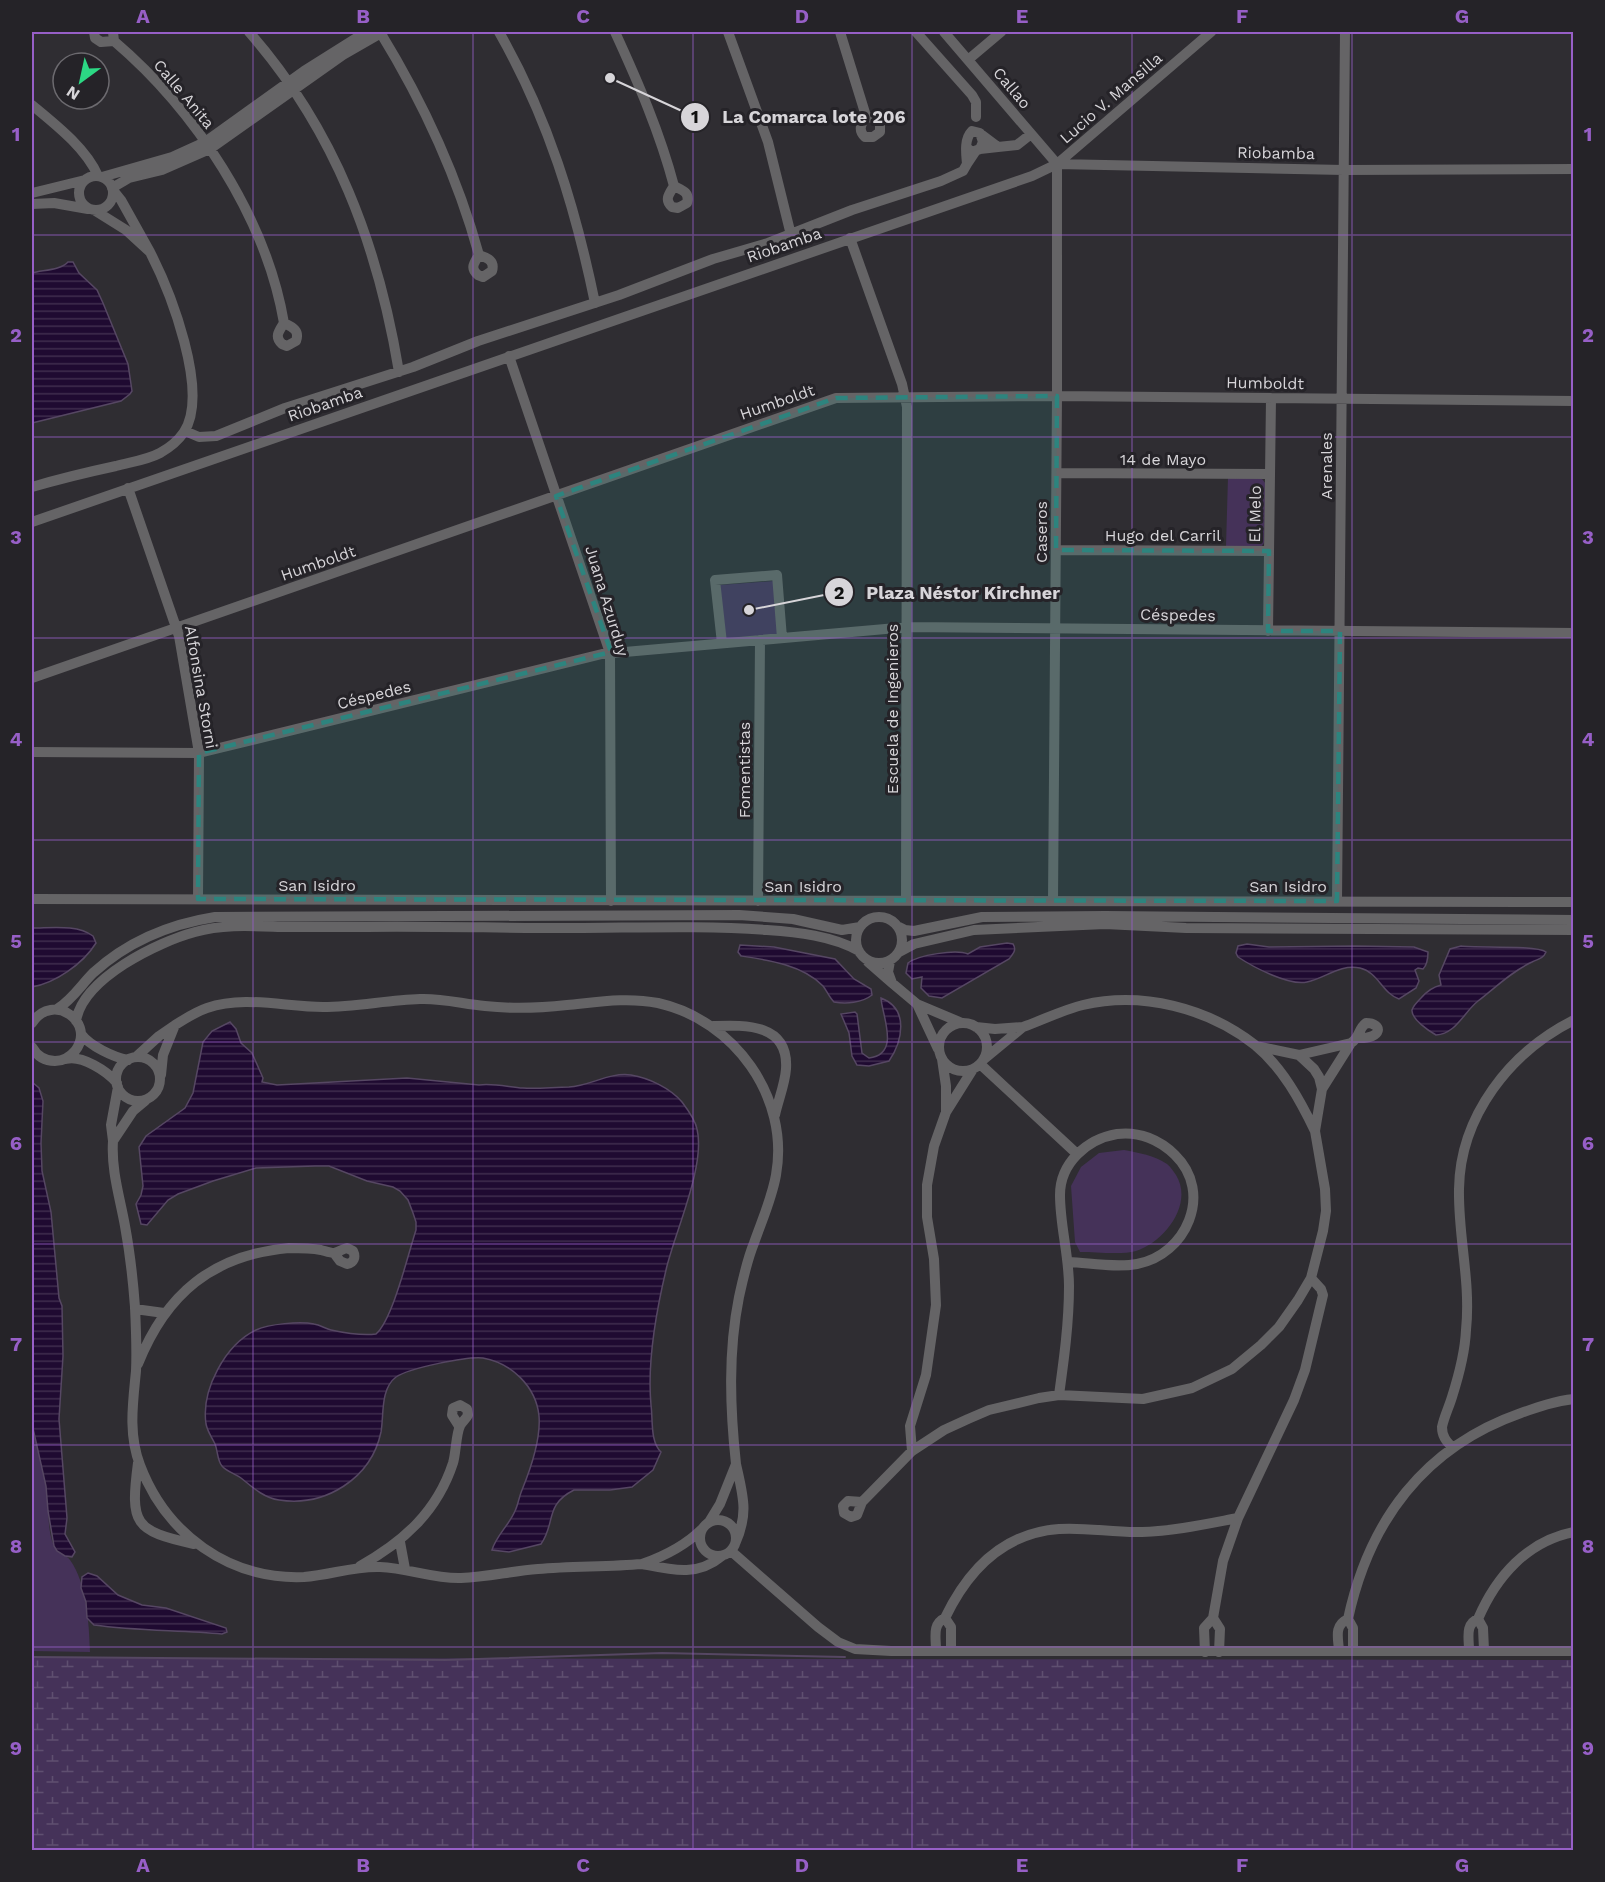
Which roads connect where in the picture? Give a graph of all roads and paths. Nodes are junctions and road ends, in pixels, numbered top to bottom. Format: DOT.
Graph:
graph roads {
  1 [pos="94,32"];
  2 [pos="249,32"];
  3 [pos="366,32"];
  4 [pos="381,32"];
  5 [pos="499,32"];
  6 [pos="615,32"];
  7 [pos="728,32"];
  8 [pos="840,32"];
  9 [pos="916,32"];
  10 [pos="944,32"];
  11 [pos="1001,32"];
  12 [pos="1211,32"];
  13 [pos="1345,32"];
  14 [pos="113,36"];
  15 [pos="969,59"];
  16 [pos="292,86"];
  17 [pos="32,105"];
  18 [pos="866,116"];
  19 [pos="977,134"];
  20 [pos="1031,134"];
  21 [pos="208,146"];
  22 [pos="998,147"];
  23 [pos="974,150"];
  24 [pos="1057,164"];
  25 [pos="1574,169"];
  26 [pos="1344,170"];
  27 [pos="100,177"];
  28 [pos="85,180"];
  29 [pos="674,186"];
  30 [pos="113,189"];
  31 [pos="32,193"];
  32 [pos="32,204"];
  33 [pos="91,210"];
  34 [pos="791,235"];
  35 [pos="850,238"];
  36 [pos="150,252"];
  37 [pos="479,255"];
  38 [pos="595,303"];
  39 [pos="284,323"];
  40 [pos="509,356"];
  41 [pos="399,372"];
  42 [pos="906,396"];
  43 [pos="1058,396"];
  44 [pos="1271,398"];
  45 [pos="1342,399"];
  46 [pos="1574,401"];
  47 [pos="185,431"];
  48 [pos="1057,473"];
  49 [pos="1270,474"];
  50 [pos="32,487"];
  51 [pos="128,489"];
  52 [pos="556,495"];
  53 [pos="32,522"];
  54 [pos="1056,550"];
  55 [pos="1269,551"];
  56 [pos="908,627"];
  57 [pos="177,628"];
  58 [pos="1056,628"];
  59 [pos="1268,631"];
  60 [pos="1340,631"];
  61 [pos="1574,633"];
  62 [pos="782,638"];
  63 [pos="760,640"];
  64 [pos="722,643"];
  65 [pos="610,653"];
  66 [pos="32,678"];
  67 [pos="32,753"];
  68 [pos="199,753"];
  69 [pos="198,899"];
  70 [pos="32,900"];
  71 [pos="611,901"];
  72 [pos="758,901"];
  73 [pos="906,901"];
  74 [pos="1053,901"];
  75 [pos="1337,901"];
  76 [pos="1574,902"];
  77 [pos="1124,920"];
  78 [pos="1574,920"];
  79 [pos="230,921"];
  80 [pos="620,921"];
  81 [pos="860,927"];
  82 [pos="899,927"];
  83 [pos="1574,930"];
  84 [pos="900,952"];
  85 [pos="861,954"];
  86 [pos="890,961"];
  87 [pos="892,983"];
  88 [pos="916,1004"];
  89 [pos="57,1009"];
  90 [pos="1574,1020"];
  91 [pos="76,1021"];
  92 [pos="32,1023"];
  93 [pos="175,1025"];
  94 [pos="969,1025"];
  95 [pos="713,1026"];
  96 [pos="1023,1027"];
  97 [pos="81,1034"];
  98 [pos="1256,1046"];
  99 [pos="32,1047"];
  100 [pos="941,1055"];
  101 [pos="1299,1055"];
  102 [pos="36,1056"];
  103 [pos="132,1058"];
  104 [pos="66,1059"];
  105 [pos="979,1064"];
  106 [pos="160,1078"];
  107 [pos="117,1085"];
  108 [pos="1322,1089"];
  109 [pos="148,1099"];
  110 [pos="946,1112"];
  111 [pos="775,1116"];
  112 [pos="1315,1131"];
  113 [pos="113,1141"];
  114 [pos="1077,1154"];
  115 [pos="334,1253"];
  116 [pos="1069,1262"];
  117 [pos="1311,1278"];
  118 [pos="135,1309"];
  119 [pos="164,1312"];
  120 [pos="136,1370"];
  121 [pos="1059,1395"];
  122 [pos="1574,1399"];
  123 [pos="459,1426"];
  124 [pos="1452,1447"];
  125 [pos="912,1451"];
  126 [pos="138,1460"];
  127 [pos="736,1464"];
  128 [pos="862,1502"];
  129 [pos="1238,1518"];
  130 [pos="705,1525"];
  131 [pos="1574,1532"];
  132 [pos="400,1542"];
  133 [pos="199,1545"];
  134 [pos="730,1550"];
  135 [pos="642,1564"];
  136 [pos="360,1567"];
  137 [pos="405,1569"];
  138 [pos="945,1618"];
  139 [pos="1213,1618"];
  140 [pos="1478,1618"];
  141 [pos="1348,1619"];
  142 [pos="951,1634"];
  143 [pos="1483,1634"];
  144 [pos="936,1635"];
  145 [pos="1219,1635"];
  146 [pos="1353,1635"];
  147 [pos="1469,1635"];
  148 [pos="1205,1636"];
  149 [pos="1338,1636"];
  150 [pos="936,1650"];
  151 [pos="951,1650"];
  152 [pos="1339,1650"];
  153 [pos="1353,1650"];
  154 [pos="1469,1650"];
  155 [pos="1484,1650"];
  156 [pos="1574,1651"];
  157 [pos="1205,1652"];
  158 [pos="1219,1652"];
  1 -- 14 [label="street, Calle Anita"];
  2 -- 16 [label="street"];
  3 -- 16 [label="street"];
  4 -- 16 [label="street"];
  4 -- 37 [label="street"];
  5 -- 38 [label="street"];
  6 -- 29 [label="street"];
  7 -- 34 [label="street"];
  8 -- 18 [label="street"];
  9 -- 19 [label="street"];
  10 -- 15 [label="street, Callao"];
  11 -- 15 [label="street"];
  12 -- 24 [label="street, Lucio V. Mansilla"];
  13 -- 26 [label="street, Arenales"];
  14 -- 21 [label="street, Calle Anita"];
  15 -- 20 [label="street, Callao"];
  16 -- 21 [label="street"];
  16 -- 41 [label="street"];
  17 -- 27 [label="street"];
  19 -- 22 [label="street"];
  19 -- 23 [label="street"];
  19 -- 23 [label="street"];
  20 -- 22 [label="street"];
  20 -- 24 [label="street, Callao"];
  21 -- 27 [label="street"];
  21 -- 30 [label="street"];
  21 -- 39 [label="street, Calle Anita"];
  22 -- 23 [label="street"];
  23 -- 34 [label="street"];
  24 -- 26 [label="street, Riobamba"];
  24 -- 35 [label="street, Riobamba"];
  24 -- 43 [label="street, Caseros"];
  25 -- 26 [label="street, Riobamba"];
  26 -- 45 [label="street, Arenales"];
  27 -- 28 [label="street"];
  27 -- 30 [label="street"];
  28 -- 31 [label="street"];
  28 -- 33 [label="street"];
  30 -- 33 [label="street"];
  30 -- 36 [label="street"];
  32 -- 33 [label="street"];
  33 -- 36 [label="street"];
  34 -- 38 [label="street"];
  35 -- 40 [label="street, Riobamba"];
  35 -- 42 [label="street, Escuela de Ingenieros"];
  36 -- 47 [label="street"];
  38 -- 41 [label="street"];
  40 -- 51 [label="street, Riobamba"];
  40 -- 52 [label="street, Juana Azurduy"];
  41 -- 47 [label="street"];
  42 -- 43 [label="street, Humboldt"];
  42 -- 52 [label="street, Humboldt"];
  42 -- 56 [label="street, Escuela de Ingenieros"];
  43 -- 44 [label="street, Humboldt"];
  43 -- 48 [label="street, Caseros"];
  44 -- 45 [label="street, Humboldt"];
  44 -- 49 [label="street, El Melo"];
  45 -- 46 [label="street, Humboldt"];
  45 -- 60 [label="street, Arenales"];
  47 -- 50 [label="street"];
  48 -- 49 [label="street, 14 de Mayo"];
  48 -- 54 [label="street, Caseros"];
  49 -- 55 [label="street, El Melo"];
  51 -- 53 [label="street, Riobamba"];
  51 -- 57 [label="street, Alfonsina Storni"];
  52 -- 57 [label="street, Humboldt"];
  52 -- 65 [label="street, Juana Azurduy"];
  54 -- 55 [label="street, Hugo del Carril"];
  54 -- 58 [label="street, Caseros"];
  55 -- 59 [label="street, El Melo"];
  56 -- 58 [label="street, Céspedes"];
  56 -- 62 [label="street, Céspedes"];
  56 -- 73 [label="street, Escuela de Ingenieros"];
  57 -- 66 [label="street, Humboldt"];
  57 -- 68 [label="street, Alfonsina Storni"];
  58 -- 59 [label="street, Céspedes"];
  58 -- 74 [label="street, Caseros"];
  59 -- 60 [label="street, Céspedes"];
  60 -- 61 [label="street, Céspedes"];
  60 -- 75 [label="street, Arenales"];
  62 -- 63 [label="street, Céspedes"];
  62 -- 64 [label="street"];
  63 -- 64 [label="street, Céspedes"];
  63 -- 72 [label="street, Fomentistas"];
  64 -- 65 [label="street, Céspedes"];
  65 -- 68 [label="street, Céspedes"];
  65 -- 71 [label="street, Juana Azurduy"];
  67 -- 68 [label="street, Céspedes"];
  68 -- 69 [label="street, Alfonsina Storni"];
  69 -- 70 [label="street, San Isidro"];
  69 -- 71 [label="street, San Isidro"];
  71 -- 72 [label="street, San Isidro"];
  72 -- 73 [label="street, San Isidro"];
  73 -- 74 [label="street, San Isidro"];
  74 -- 75 [label="street, San Isidro"];
  75 -- 76 [label="street, San Isidro"];
  77 -- 78 [label="street"];
  77 -- 82 [label="street"];
  77 -- 83 [label="street"];
  77 -- 84 [label="street"];
  79 -- 80 [label="street"];
  79 -- 89 [label="street"];
  79 -- 91 [label="street"];
  80 -- 81 [label="street"];
  80 -- 85 [label="street"];
  81 -- 82 [label="street"];
  81 -- 85 [label="street"];
  82 -- 84 [label="street"];
  84 -- 86 [label="street"];
  85 -- 86 [label="street"];
  85 -- 87 [label="street"];
  86 -- 87 [label="street"];
  87 -- 88 [label="street"];
  88 -- 94 [label="street"];
  88 -- 100 [label="street"];
  89 -- 91 [label="street"];
  89 -- 92 [label="street"];
  90 -- 124 [label="street"];
  91 -- 97 [label="street"];
  93 -- 95 [label="street"];
  93 -- 103 [label="street"];
  93 -- 106 [label="street"];
  94 -- 96 [label="street"];
  94 -- 100 [label="street"];
  94 -- 105 [label="street"];
  95 -- 111 [label="street"];
  95 -- 111 [label="street"];
  96 -- 98 [label="street"];
  96 -- 105 [label="street"];
  97 -- 103 [label="street"];
  97 -- 104 [label="street"];
  98 -- 101 [label="street"];
  98 -- 112 [label="street"];
  99 -- 102 [label="street"];
  100 -- 105 [label="street"];
  100 -- 110 [label="street"];
  101 -- 108 [label="street"];
  101 -- 108 [label="street"];
  102 -- 104 [label="street"];
  103 -- 106 [label="street"];
  103 -- 107 [label="street"];
  104 -- 107 [label="street"];
  105 -- 110 [label="street"];
  105 -- 114 [label="street"];
  106 -- 109 [label="street"];
  107 -- 109 [label="street"];
  107 -- 113 [label="street"];
  108 -- 112 [label="street"];
  109 -- 113 [label="street"];
  110 -- 125 [label="street"];
  111 -- 127 [label="street"];
  112 -- 117 [label="street"];
  113 -- 118 [label="street"];
  114 -- 116 [label="street"];
  114 -- 116 [label="street"];
  115 -- 119 [label="street"];
  116 -- 121 [label="street"];
  117 -- 121 [label="street"];
  117 -- 129 [label="street"];
  118 -- 119 [label="street"];
  118 -- 120 [label="street"];
  119 -- 120 [label="street"];
  120 -- 126 [label="street"];
  121 -- 125 [label="street"];
  122 -- 124 [label="street"];
  123 -- 132 [label="street"];
  124 -- 141 [label="street"];
  125 -- 128 [label="street"];
  126 -- 133 [label="street"];
  126 -- 133 [label="street"];
  127 -- 130 [label="street"];
  127 -- 134 [label="street"];
  129 -- 138 [label="street"];
  129 -- 139 [label="street"];
  130 -- 134 [label="street"];
  130 -- 134 [label="street"];
  130 -- 135 [label="street"];
  131 -- 140 [label="street"];
  132 -- 136 [label="street"];
  132 -- 137 [label="street"];
  133 -- 136 [label="street"];
  134 -- 135 [label="street"];
  134 -- 150 [label="street"];
  135 -- 137 [label="street"];
  136 -- 137 [label="street"];
  138 -- 142 [label="street"];
  138 -- 144 [label="street"];
  139 -- 145 [label="street"];
  139 -- 148 [label="street"];
  140 -- 143 [label="street"];
  140 -- 147 [label="street"];
  141 -- 146 [label="street"];
  141 -- 149 [label="street"];
  142 -- 144 [label="street"];
  142 -- 151 [label="street"];
  143 -- 147 [label="street"];
  143 -- 155 [label="street"];
  144 -- 150 [label="street"];
  145 -- 148 [label="street"];
  145 -- 158 [label="street"];
  146 -- 149 [label="street"];
  146 -- 153 [label="street"];
  147 -- 154 [label="street"];
  148 -- 157 [label="street"];
  149 -- 152 [label="street"];
  150 -- 151 [label="street"];
  151 -- 157 [label="street"];
  152 -- 153 [label="street"];
  152 -- 158 [label="street"];
  153 -- 154 [label="street"];
  154 -- 155 [label="street"];
  155 -- 156 [label="street"];
  157 -- 158 [label="street"];
}
